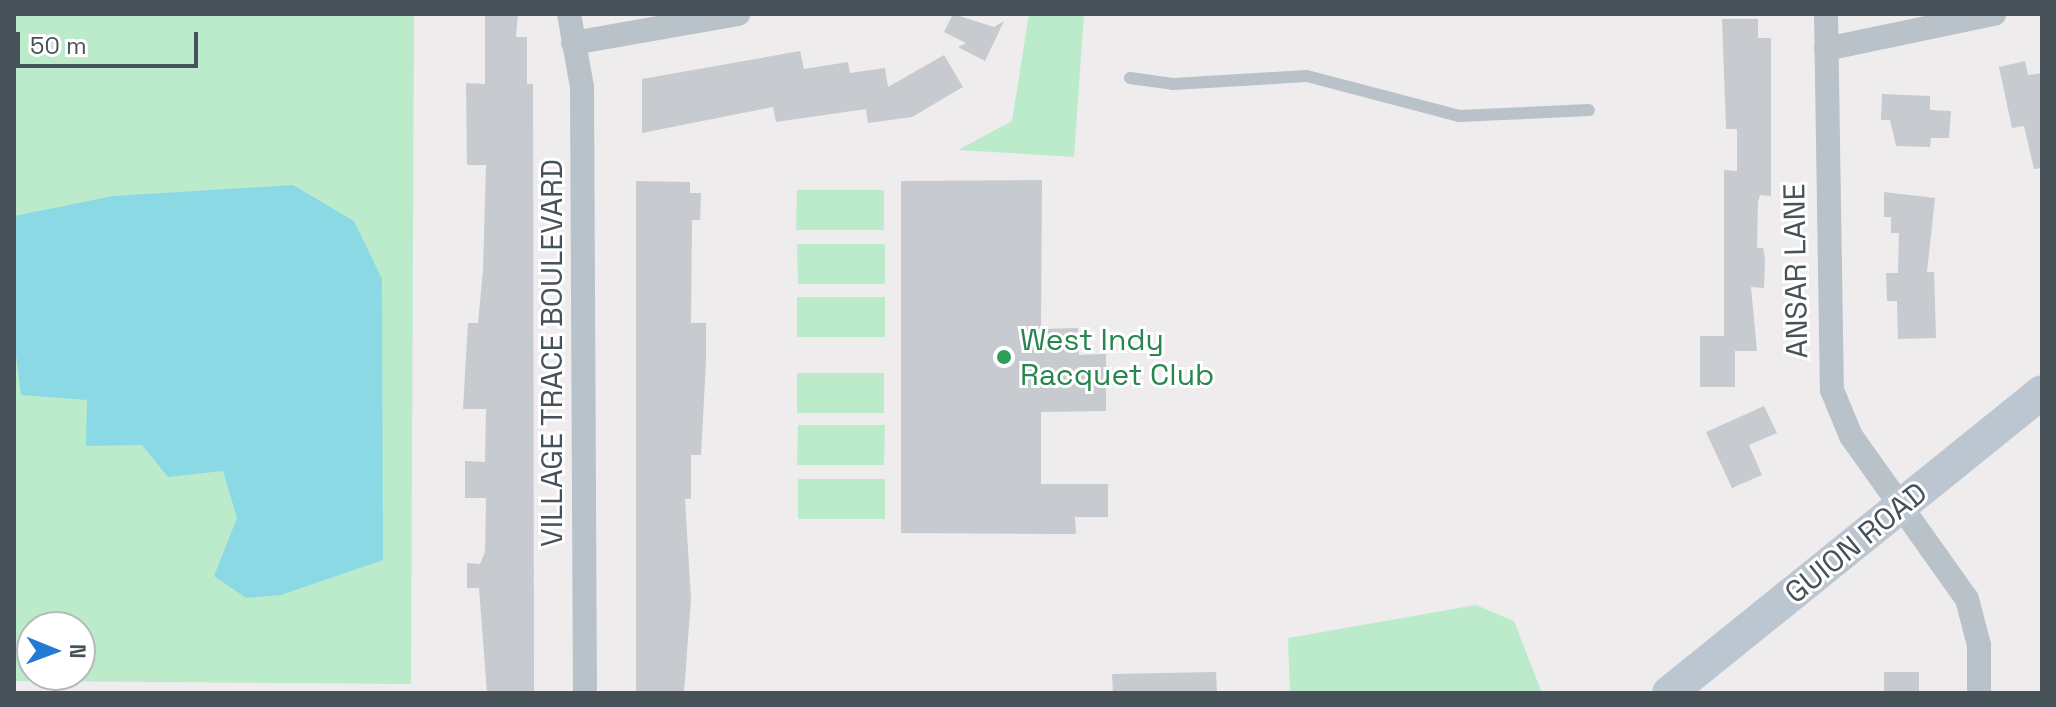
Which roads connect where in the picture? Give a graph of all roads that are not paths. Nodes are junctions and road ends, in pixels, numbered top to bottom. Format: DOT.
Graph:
graph roads {
  1 [pos="569,14"];
  2 [pos="738,14"];
  3 [pos="1826,14"];
  4 [pos="1994,14"];
  5 [pos="573,43"];
  6 [pos="1826,49"];
  7 [pos="1130,78"];
  8 [pos="1589,110"];
  9 [pos="2042,392"];
  10 [pos="1904,504"];
  11 [pos="585,693"];
  12 [pos="1669,693"];
  13 [pos="1979,693"];
  1 -- 5 [label="street, VILLAGE TRACE BOULEVARD"];
  2 -- 5 [label="street"];
  3 -- 6 [label="street, ANSAR LANE"];
  4 -- 6 [label="street"];
  5 -- 11 [label="street, VILLAGE TRACE BOULEVARD"];
  6 -- 10 [label="street, ANSAR LANE"];
  7 -- 8 [label="lane"];
  9 -- 10 [label="street, GUION ROAD"];
  10 -- 12 [label="street, GUION ROAD"];
  10 -- 13 [label="street, ANSAR LANE"];
}
